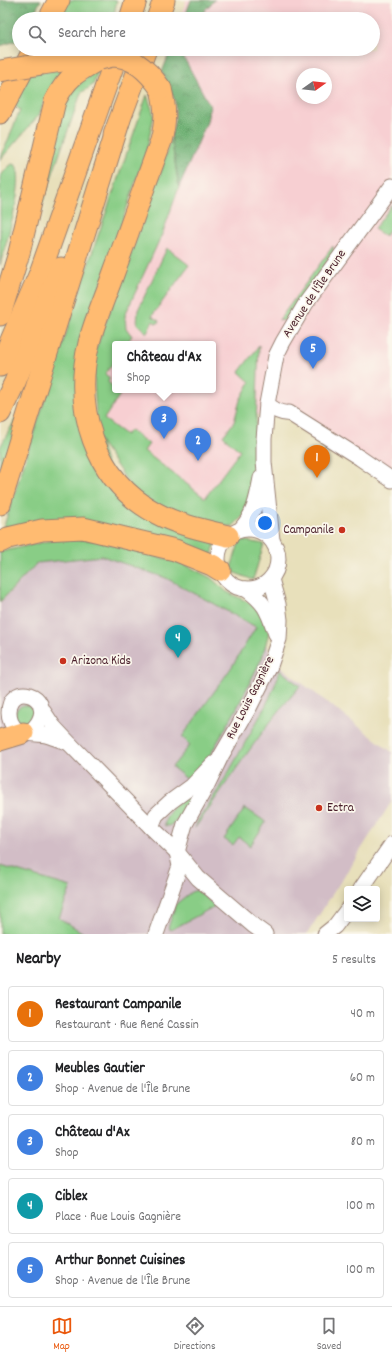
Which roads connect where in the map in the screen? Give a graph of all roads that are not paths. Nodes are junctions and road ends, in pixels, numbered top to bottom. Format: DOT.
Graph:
graph roads {
  1 [pos="59,0"];
  2 [pos="136,0"];
  3 [pos="164,0"];
  4 [pos="53,12"];
  5 [pos="132,12"];
  6 [pos="160,12"];
  7 [pos="117,56"];
  8 [pos="143,56"];
  9 [pos="38,57"];
  10 [pos="100,58"];
  11 [pos="0,72"];
  12 [pos="0,113"];
  13 [pos="119,122"];
  14 [pos="392,186"];
  15 [pos="0,315"];
  16 [pos="0,366"];
  17 [pos="267,404"];
  18 [pos="0,413"];
  19 [pos="284,414"];
  20 [pos="264,462"];
  21 [pos="392,480"];
  22 [pos="392,487"];
  23 [pos="0,504"];
  24 [pos="235,533"];
  25 [pos="4,540"];
  26 [pos="272,540"];
  27 [pos="220,570"];
  28 [pos="271,579"];
  29 [pos="246,589"];
  30 [pos="278,638"];
  31 [pos="41,708"];
  32 [pos="26,733"];
  33 [pos="0,740"];
  34 [pos="68,742"];
  35 [pos="221,756"];
  36 [pos="151,827"];
  37 [pos="392,844"];
  38 [pos="177,852"];
  39 [pos="196,874"];
  40 [pos="175,881"];
  41 [pos="363,886"];
  42 [pos="344,914"];
  43 [pos="156,934"];
  44 [pos="265,934"];
  45 [pos="326,934"];
  1 -- 4 [label="highway"];
  2 -- 5 [label="highway"];
  3 -- 6 [label="highway"];
  7 -- 16 [label="highway"];
  8 -- 13 [label="highway"];
  9 -- 10 [label="highway"];
  9 -- 11 [label="highway, bridge"];
  9 -- 12 [label="highway"];
  10 -- 15 [label="highway"];
  10 -- 24 [label="highway, bridge"];
  13 -- 18 [label="highway"];
  13 -- 23 [label="highway"];
  14 -- 17 [label="street, Avenue de l'Île Brune"];
  17 -- 19 [label="street"];
  17 -- 20 [label="street, Avenue de l'Île Brune"];
  19 -- 21 [label="street"];
  19 -- 22 [label="street"];
  20 -- 24 [label="street, Avenue de l'Île Brune"];
  20 -- 26 [label="street, Avenue de l'Île Brune"];
  24 -- 26 [label="street"];
  24 -- 27 [label="street"];
  25 -- 27 [label="highway"];
  26 -- 28 [label="street"];
  27 -- 29 [label="street"];
  28 -- 29 [label="street"];
  28 -- 30 [label="street, Rue Louis Gagnière"];
  29 -- 30 [label="street"];
  30 -- 35 [label="street, Rue Louis Gagnière"];
  31 -- 32 [label="street"];
  31 -- 32 [label="street"];
  31 -- 34 [label="street"];
  32 -- 33 [label="highway"];
  32 -- 34 [label="street"];
  34 -- 36 [label="street"];
  35 -- 36 [label="street, Rue Louis Gagnière"];
  35 -- 38 [label="street, Rue Louis Gagnière"];
  36 -- 38 [label="street"];
  37 -- 41 [label="street"];
  38 -- 39 [label="street"];
  38 -- 40 [label="street, Rue Louis Gagnière"];
  39 -- 40 [label="street"];
  39 -- 44 [label="street"];
  40 -- 43 [label="street, Rue Louis Gagnière"];
  42 -- 45 [label="street"];
}
